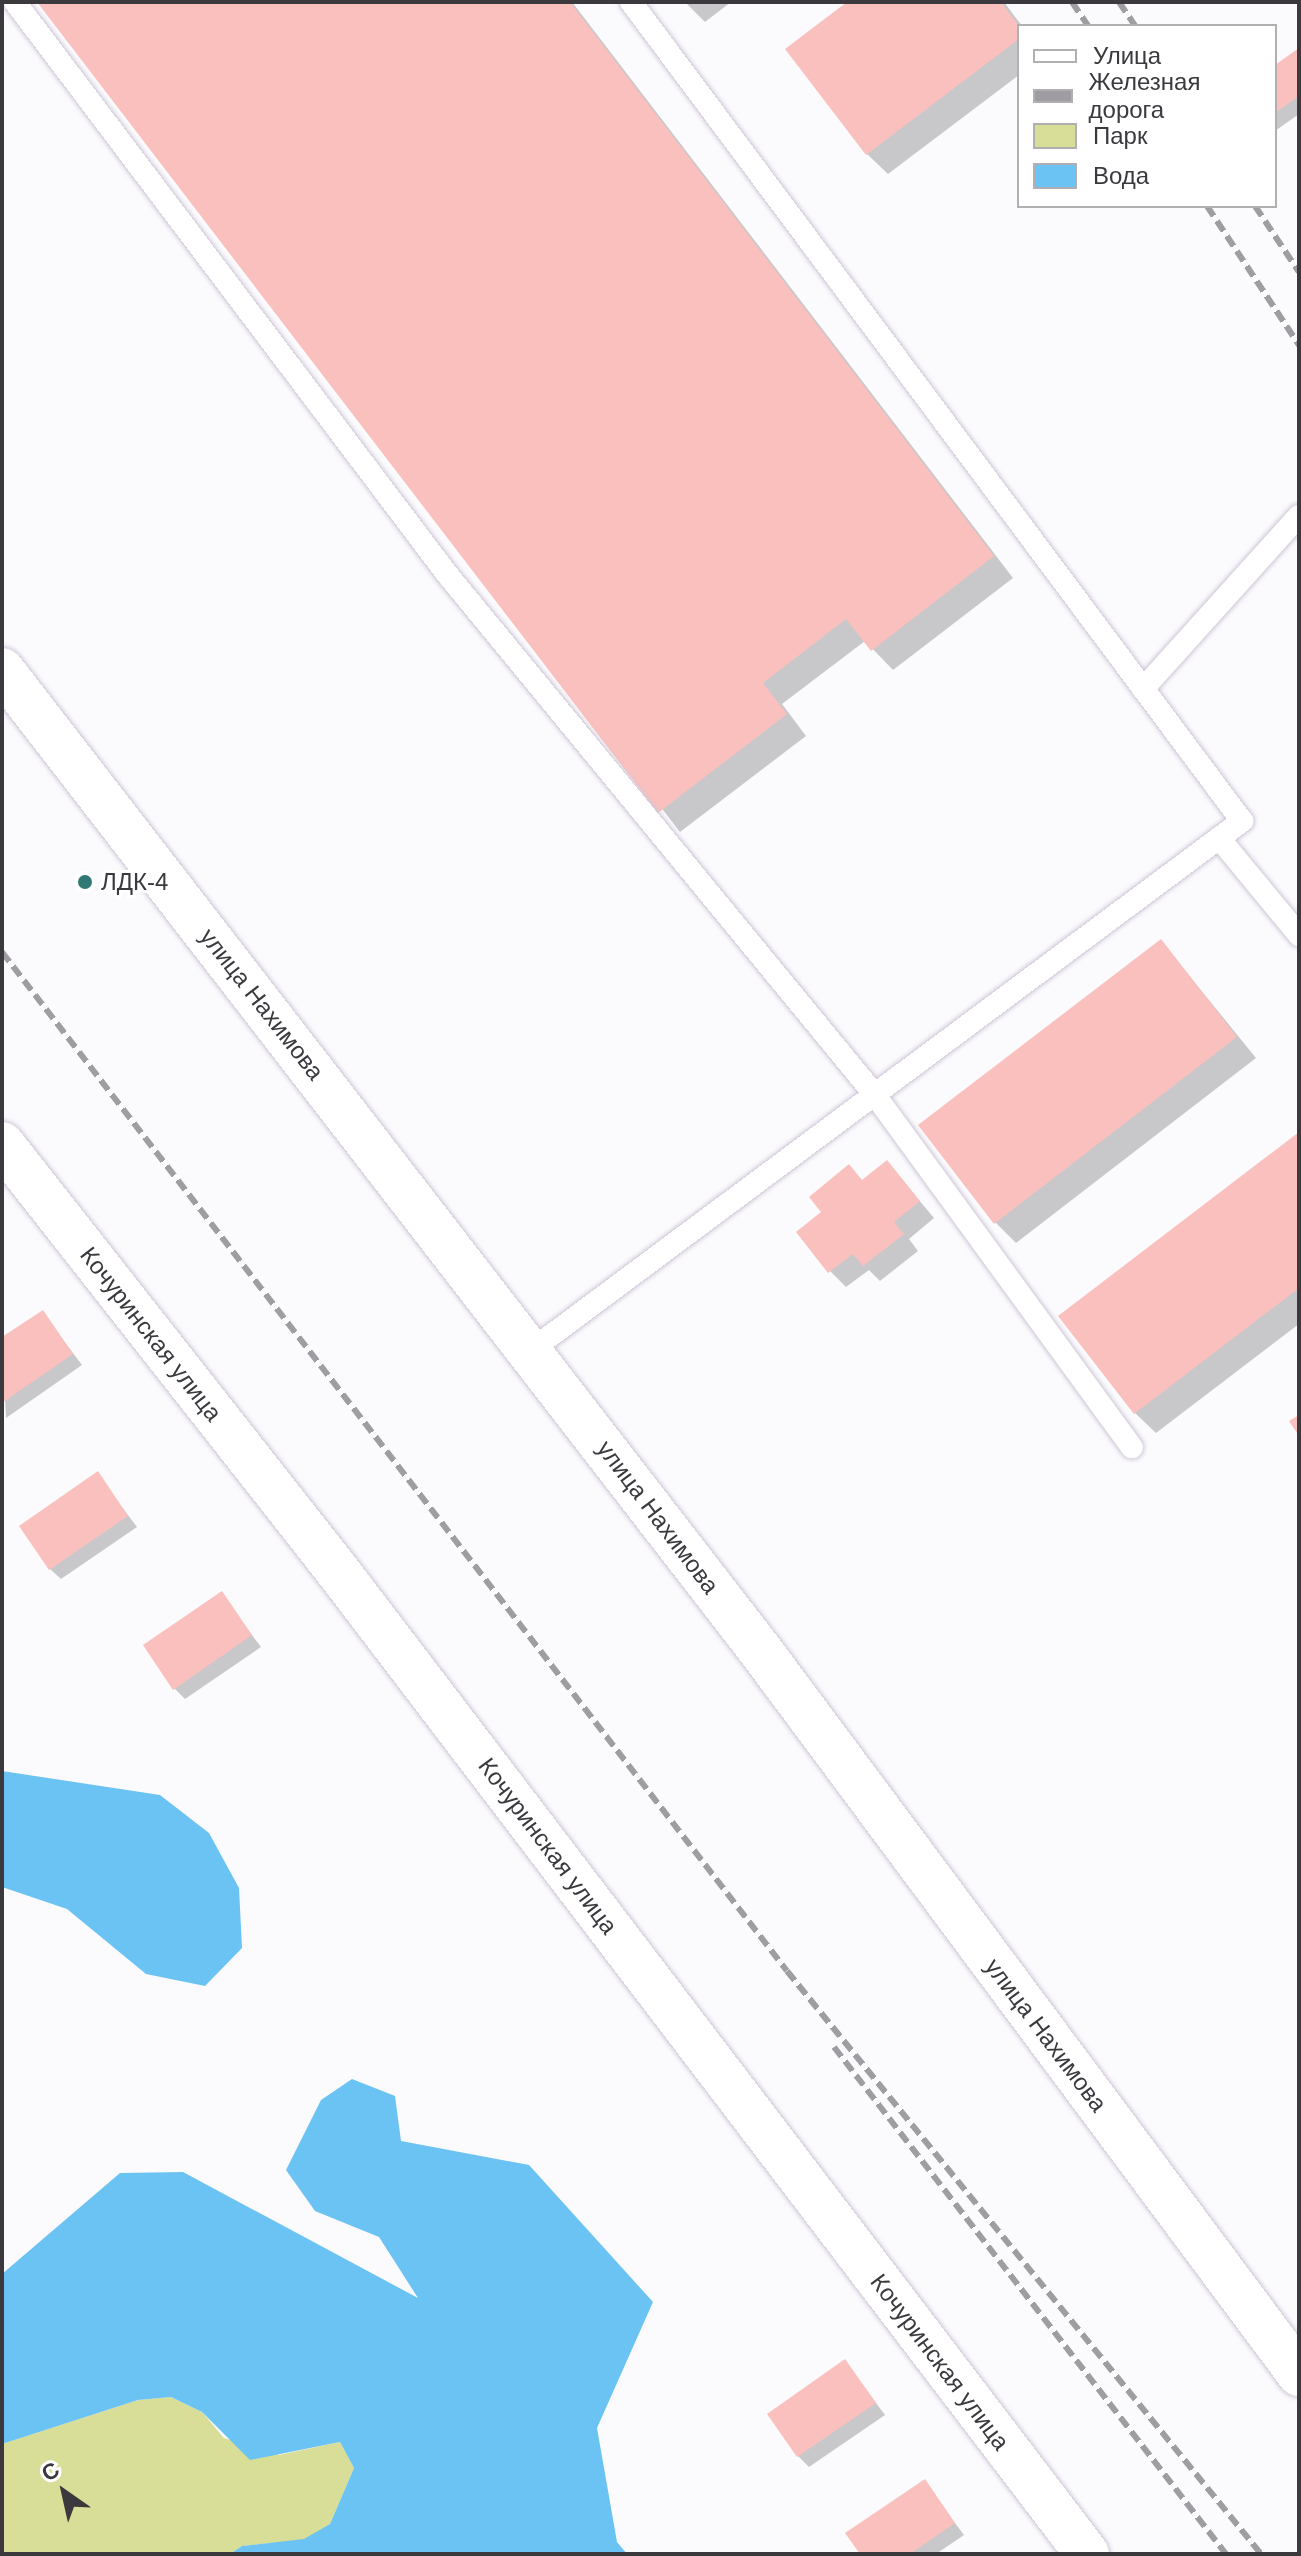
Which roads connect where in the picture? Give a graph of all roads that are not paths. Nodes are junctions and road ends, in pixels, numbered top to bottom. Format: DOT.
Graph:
graph roads {
  1 [pos="15,2"];
  2 [pos="631,2"];
  3 [pos="1299,516"];
  4 [pos="2,670"];
  5 [pos="1143,689"];
  6 [pos="1219,838"];
  7 [pos="1299,935"];
  8 [pos="875,1095"];
  9 [pos="2,1144"];
  10 [pos="530,1351"];
  11 [pos="1132,1447"];
  12 [pos="1299,2374"];
  13 [pos="1087,2554"];
  1 -- 8 [label="lane"];
  2 -- 5 [label="lane"];
  3 -- 5 [label="lane"];
  4 -- 10 [label="main road, улица Нахимова"];
  5 -- 6 [label="lane"];
  6 -- 7 [label="lane"];
  6 -- 8 [label="lane"];
  8 -- 10 [label="lane"];
  8 -- 11 [label="lane"];
  9 -- 13 [label="main road, Кочуринская улица"];
  10 -- 12 [label="main road, улица Нахимова"];
}
